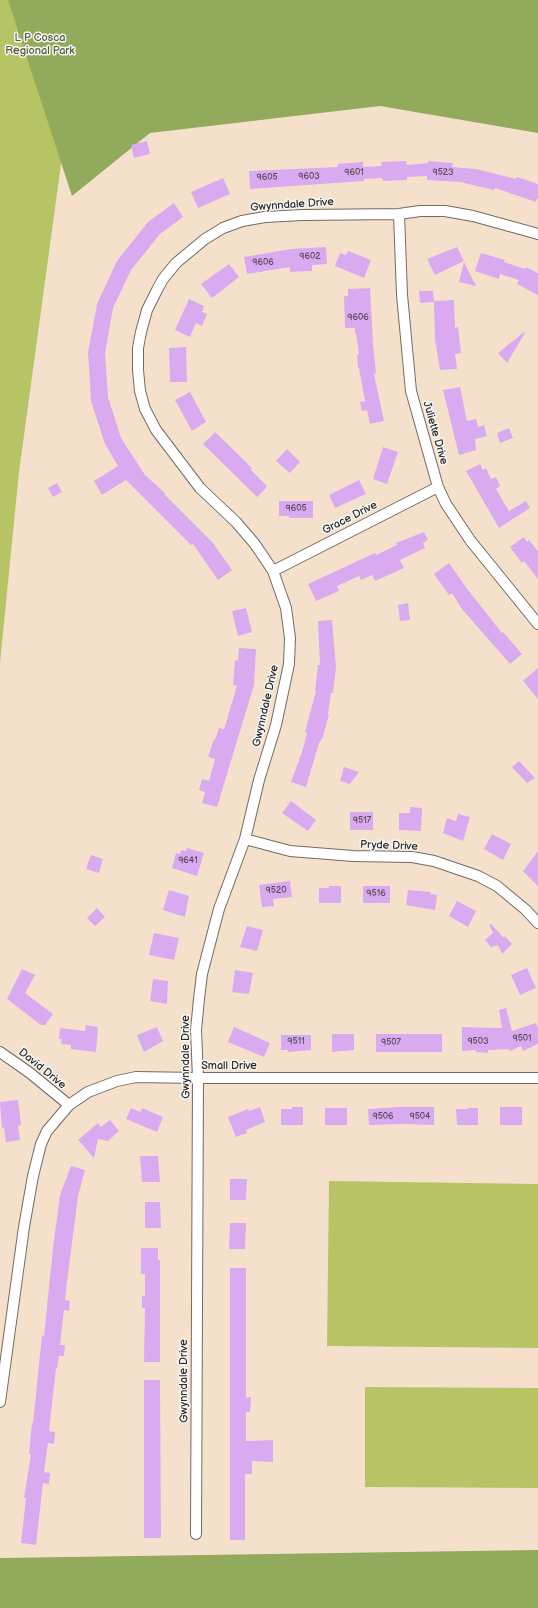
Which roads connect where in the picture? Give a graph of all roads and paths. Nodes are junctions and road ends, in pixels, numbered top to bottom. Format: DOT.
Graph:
graph roads {
  1 [pos="399,214"];
  2 [pos="538,234"];
  3 [pos="438,487"];
  4 [pos="272,571"];
  5 [pos="538,624"];
  6 [pos="244,839"];
  7 [pos="538,923"];
  8 [pos="0,1052"];
  9 [pos="198,1078"];
  10 [pos="538,1078"];
  11 [pos="68,1105"];
  12 [pos="0,1402"];
  13 [pos="196,1534"];
  1 -- 2 [label="street, Gwynndale Drive"];
  1 -- 3 [label="street, Juliette Drive"];
  1 -- 4 [label="street, Gwynndale Drive"];
  3 -- 4 [label="street, Grace Drive"];
  3 -- 5 [label="street, Juliette Drive"];
  4 -- 6 [label="street, Gwynndale Drive"];
  6 -- 7 [label="street, Pryde Drive"];
  6 -- 9 [label="street, Gwynndale Drive"];
  8 -- 11 [label="street, David Drive"];
  9 -- 10 [label="street, Small Drive"];
  9 -- 11 [label="street, Small Drive"];
  9 -- 13 [label="street, Gwynndale Drive"];
  11 -- 12 [label="street, Small Drive"];
}
